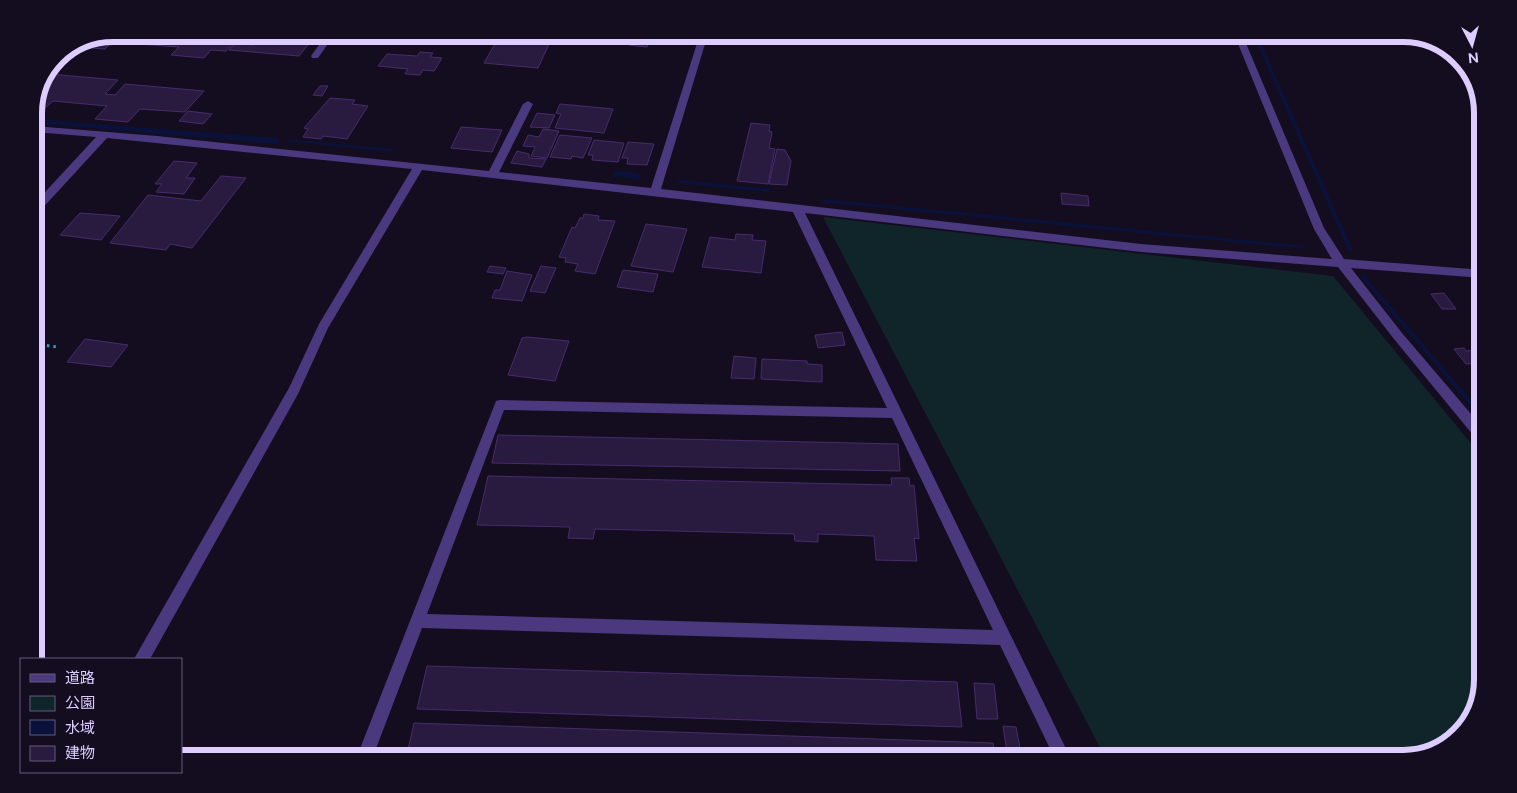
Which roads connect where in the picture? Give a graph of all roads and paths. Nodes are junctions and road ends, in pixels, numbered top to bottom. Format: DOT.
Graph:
graph roads {
  1 [pos="325,42"];
  2 [pos="702,42"];
  3 [pos="1241,42"];
  4 [pos="315,56"];
  5 [pos="528,104"];
  6 [pos="43,130"];
  7 [pos="103,136"];
  8 [pos="419,167"];
  9 [pos="492,175"];
  10 [pos="655,192"];
  11 [pos="43,200"];
  12 [pos="797,208"];
  13 [pos="1341,263"];
  14 [pos="1474,273"];
  15 [pos="43,345"];
  16 [pos="58,347"];
  17 [pos="896,413"];
  18 [pos="1474,426"];
  19 [pos="416,621"];
  20 [pos="1005,638"];
  21 [pos="143,658"];
  22 [pos="367,750"];
  23 [pos="1059,750"];
  1 -- 4 [label="street"];
  2 -- 10 [label="street"];
  3 -- 13 [label="street"];
  5 -- 9 [label="street"];
  6 -- 7 [label="street"];
  7 -- 8 [label="street"];
  7 -- 11 [label="street"];
  8 -- 9 [label="street"];
  8 -- 21 [label="street"];
  9 -- 10 [label="street"];
  10 -- 12 [label="street"];
  12 -- 13 [label="street"];
  12 -- 17 [label="street"];
  13 -- 14 [label="street"];
  13 -- 18 [label="street"];
  15 -- 16 [label="path"];
  17 -- 19 [label="street"];
  17 -- 20 [label="street"];
  19 -- 20 [label="street"];
  19 -- 22 [label="street"];
  20 -- 23 [label="street"];
}
